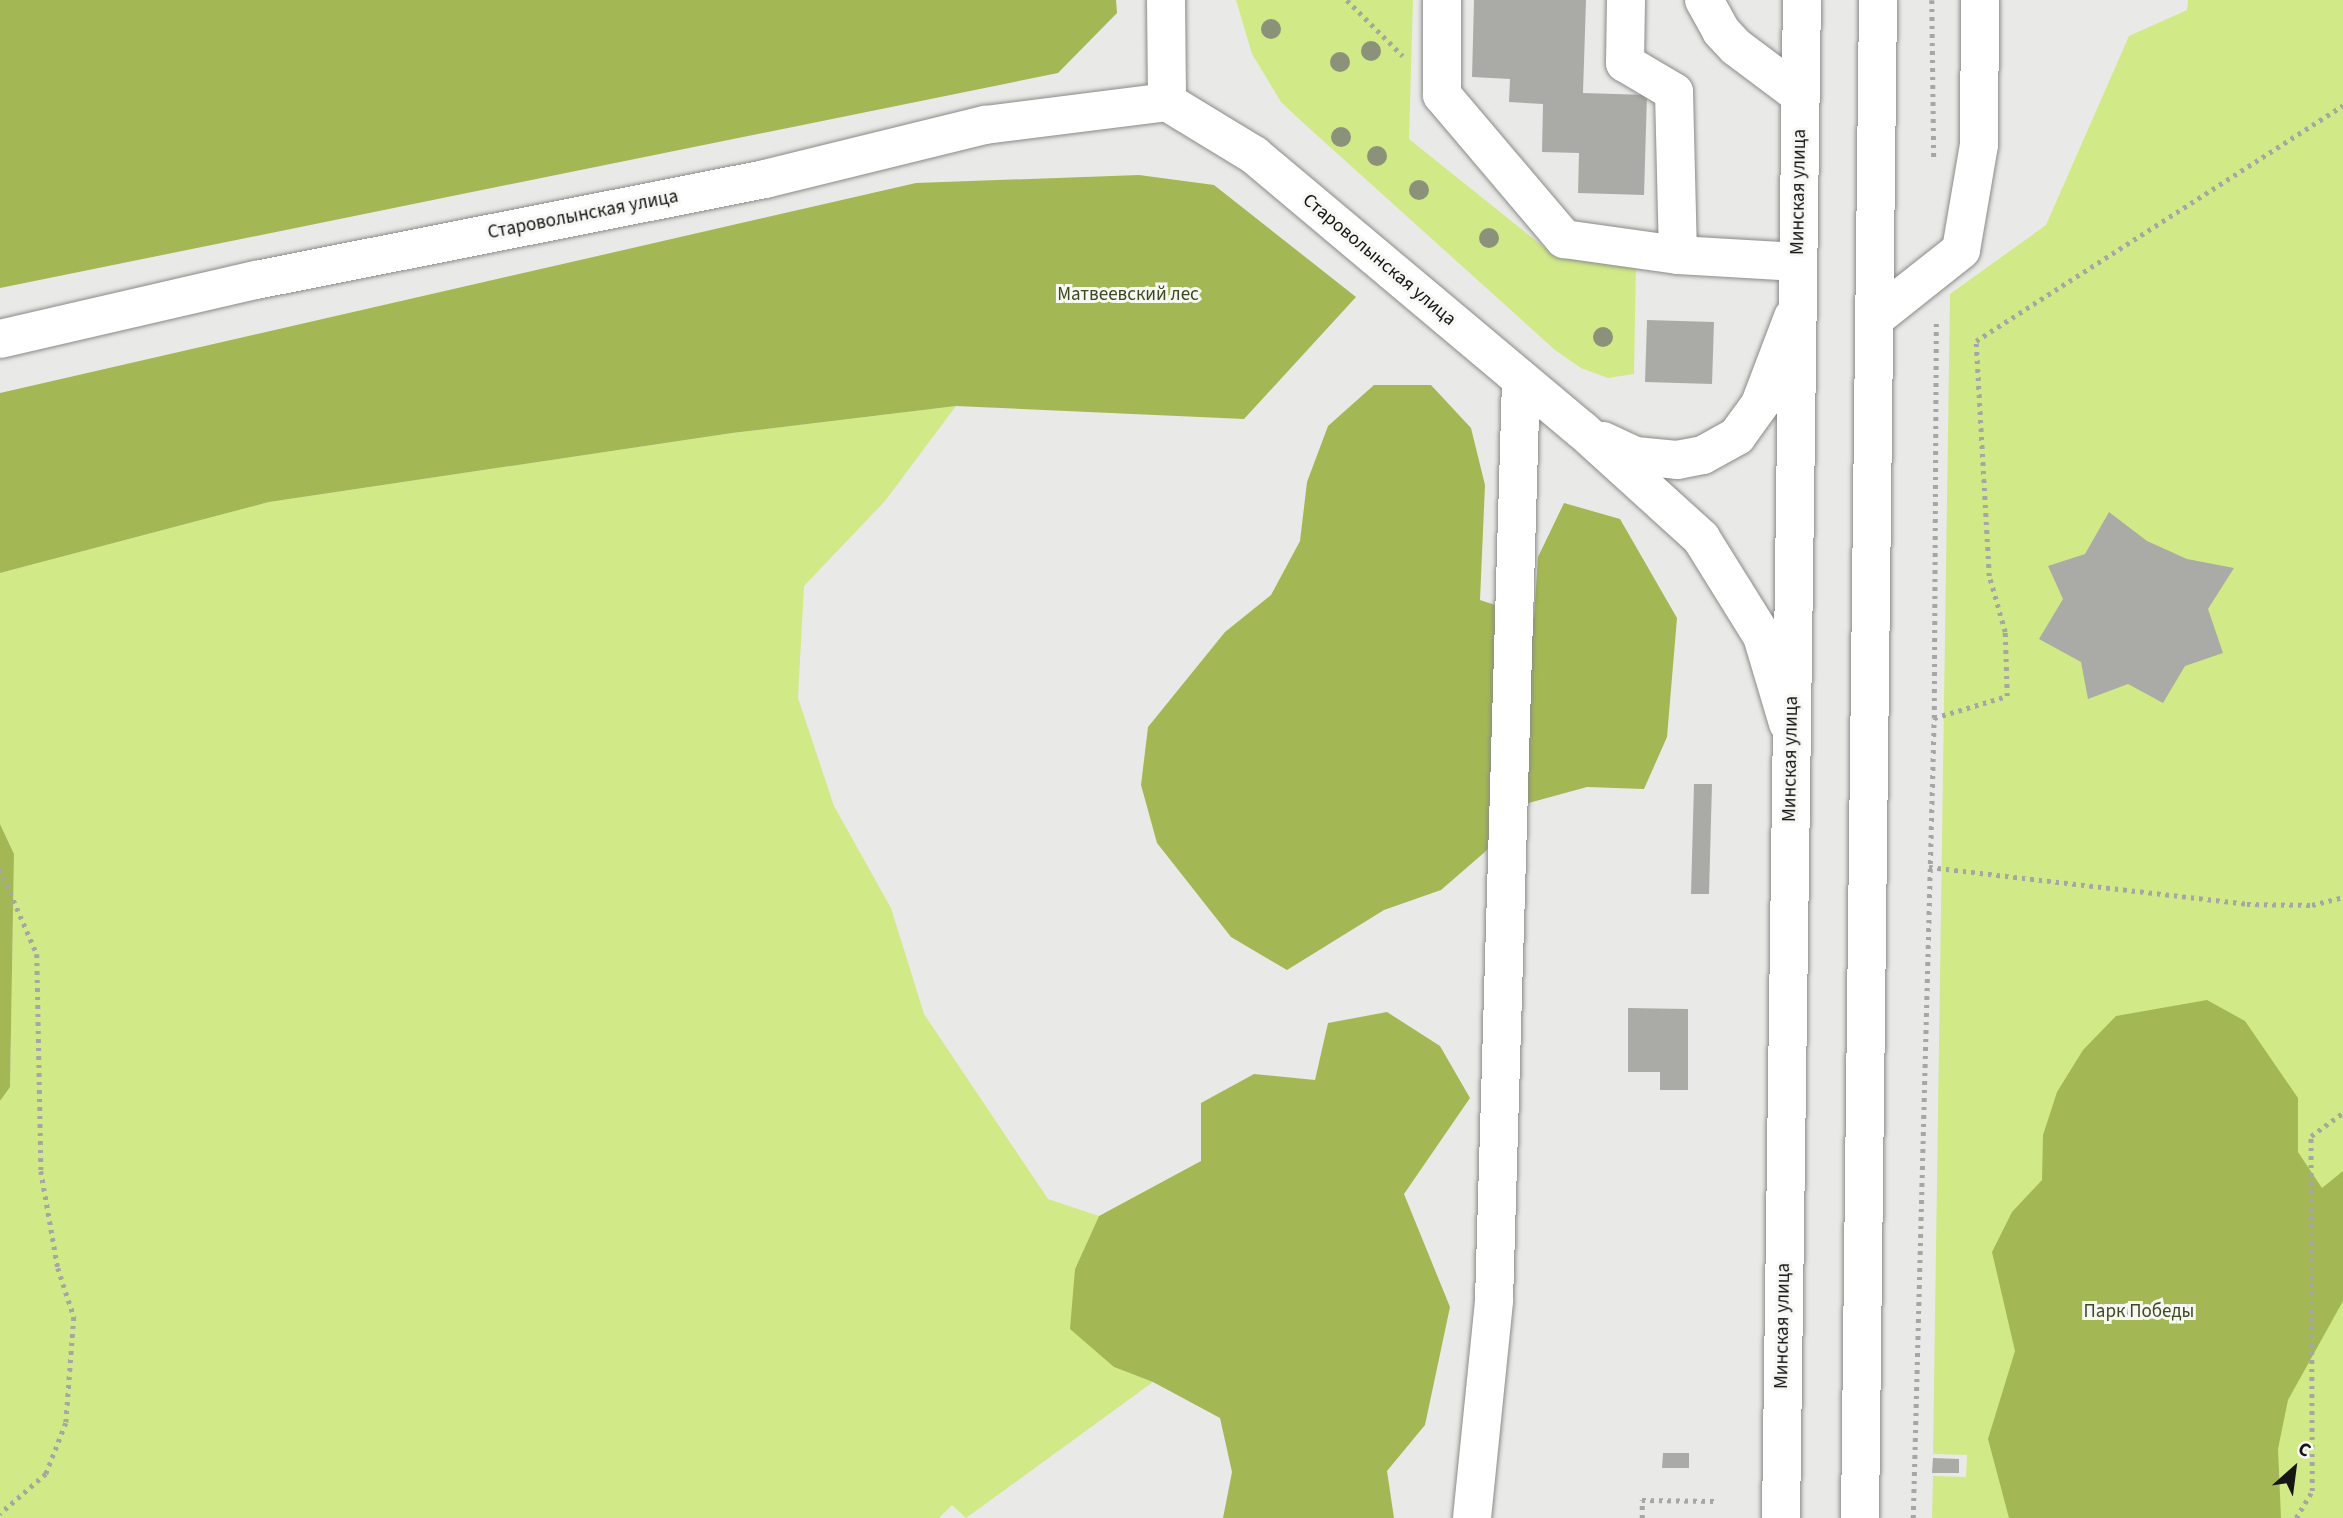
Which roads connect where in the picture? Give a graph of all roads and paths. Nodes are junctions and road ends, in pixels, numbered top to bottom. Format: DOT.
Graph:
graph roads {
  1 [pos="1166,0"];
  2 [pos="1347,0"];
  3 [pos="1442,0"];
  4 [pos="1626,0"];
  5 [pos="1704,0"];
  6 [pos="1802,0"];
  7 [pos="1878,0"];
  8 [pos="1932,0"];
  9 [pos="1980,0"];
  10 [pos="1442,95"];
  11 [pos="1801,95"];
  12 [pos="1167,102"];
  13 [pos="2343,105"];
  14 [pos="1935,163"];
  15 [pos="1678,255"];
  16 [pos="1798,262"];
  17 [pos="1936,272"];
  18 [pos="1798,301"];
  19 [pos="1874,319"];
  20 [pos="0,339"];
  21 [pos="1521,380"];
  22 [pos="1582,430"];
  23 [pos="1934,718"];
  24 [pos="1792,736"];
  25 [pos="1929,867"];
  26 [pos="0,869"];
  27 [pos="2343,897"];
  28 [pos="2343,1113"];
  29 [pos="1715,1501"];
  30 [pos="0,1514"];
  31 [pos="1472,1518"];
  32 [pos="1642,1518"];
  33 [pos="1781,1518"];
  34 [pos="1860,1518"];
  35 [pos="1913,1518"];
  36 [pos="2296,1518"];
  1 -- 12 [label="main road"];
  2 -- 10 [label="path"];
  3 -- 10 [label="main road"];
  4 -- 15 [label="main road"];
  5 -- 11 [label="main road"];
  6 -- 11 [label="main road, Минская улица"];
  7 -- 19 [label="main road"];
  8 -- 14 [label="path"];
  9 -- 17 [label="main road"];
  10 -- 15 [label="main road"];
  11 -- 16 [label="main road, Минская улица"];
  12 -- 20 [label="main road, Староволынская улица"];
  12 -- 21 [label="main road, Староволынская улица"];
  13 -- 23 [label="path"];
  15 -- 16 [label="main road"];
  16 -- 18 [label="main road, Минская улица"];
  17 -- 19 [label="main road"];
  17 -- 23 [label="path"];
  18 -- 22 [label="main road"];
  18 -- 24 [label="main road, Минская улица"];
  19 -- 34 [label="main road"];
  21 -- 22 [label="main road, Староволынская улица"];
  21 -- 31 [label="main road"];
  22 -- 24 [label="main road"];
  23 -- 25 [label="path"];
  24 -- 33 [label="main road, Минская улица"];
  25 -- 27 [label="path"];
  25 -- 35 [label="path"];
  26 -- 30 [label="path"];
  28 -- 36 [label="path"];
  29 -- 32 [label="path"];
}
